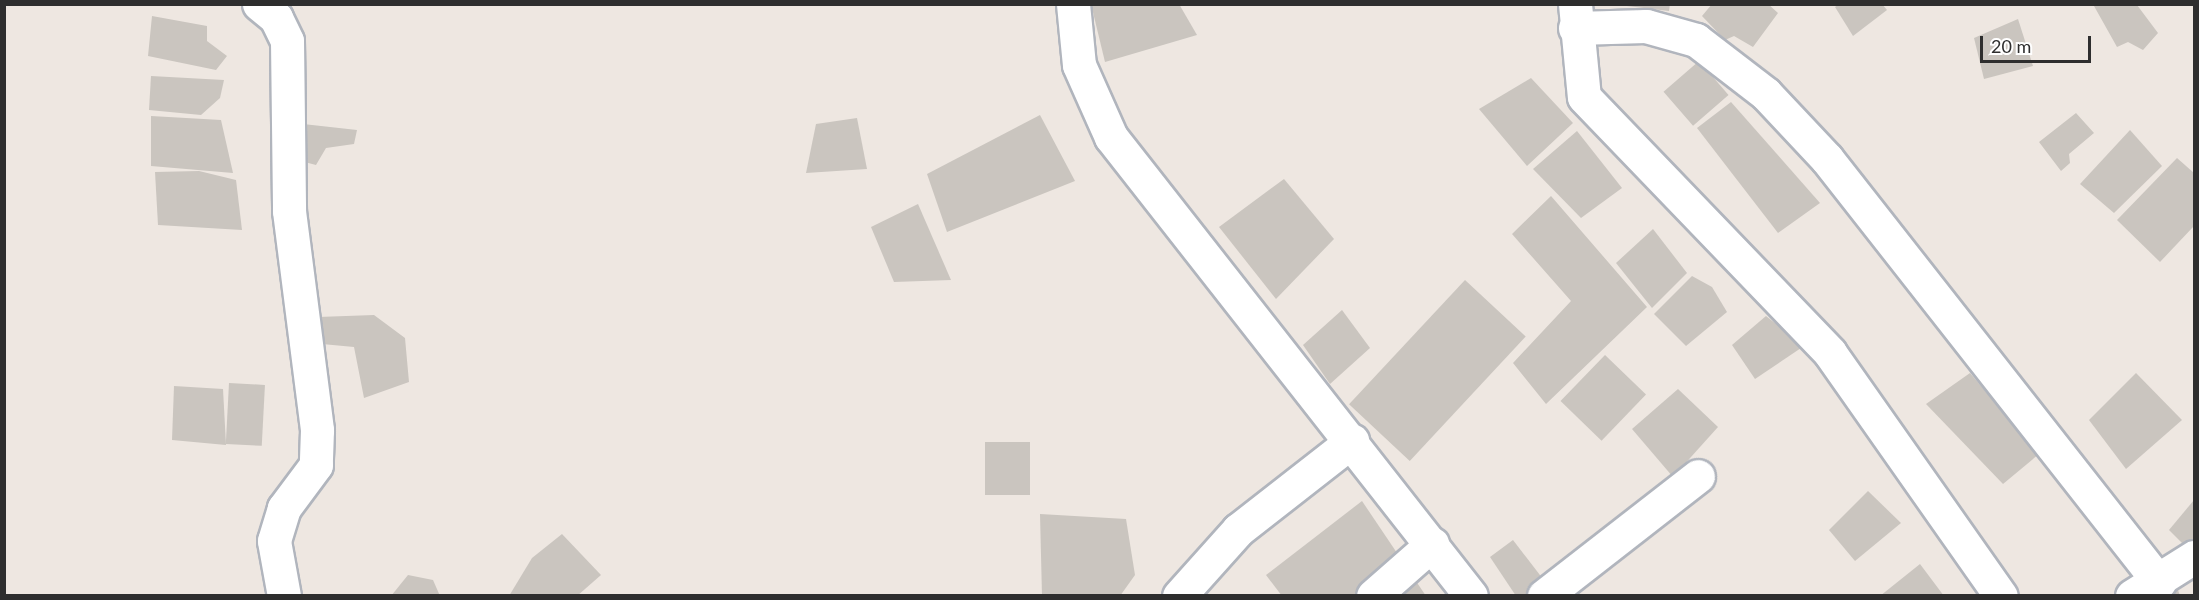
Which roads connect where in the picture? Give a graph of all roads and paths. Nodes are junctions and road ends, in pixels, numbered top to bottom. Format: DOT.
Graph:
graph roads {
  1 [pos="260,4"];
  2 [pos="1073,4"];
  3 [pos="1575,16"];
  4 [pos="1352,441"];
  5 [pos="1698,476"];
  6 [pos="1432,544"];
  7 [pos="2194,557"];
  8 [pos="2145,589"];
  9 [pos="284,596"];
  10 [pos="1179,596"];
  11 [pos="1373,596"];
  12 [pos="1471,596"];
  13 [pos="1544,596"];
  14 [pos="2001,596"];
  1 -- 9 [label="street"];
  2 -- 4 [label="street"];
  3 -- 8 [label="street"];
  3 -- 14 [label="street"];
  4 -- 6 [label="street"];
  4 -- 10 [label="street"];
  5 -- 13 [label="street"];
  6 -- 11 [label="street"];
  6 -- 12 [label="street"];
  7 -- 8 [label="street"];
}
